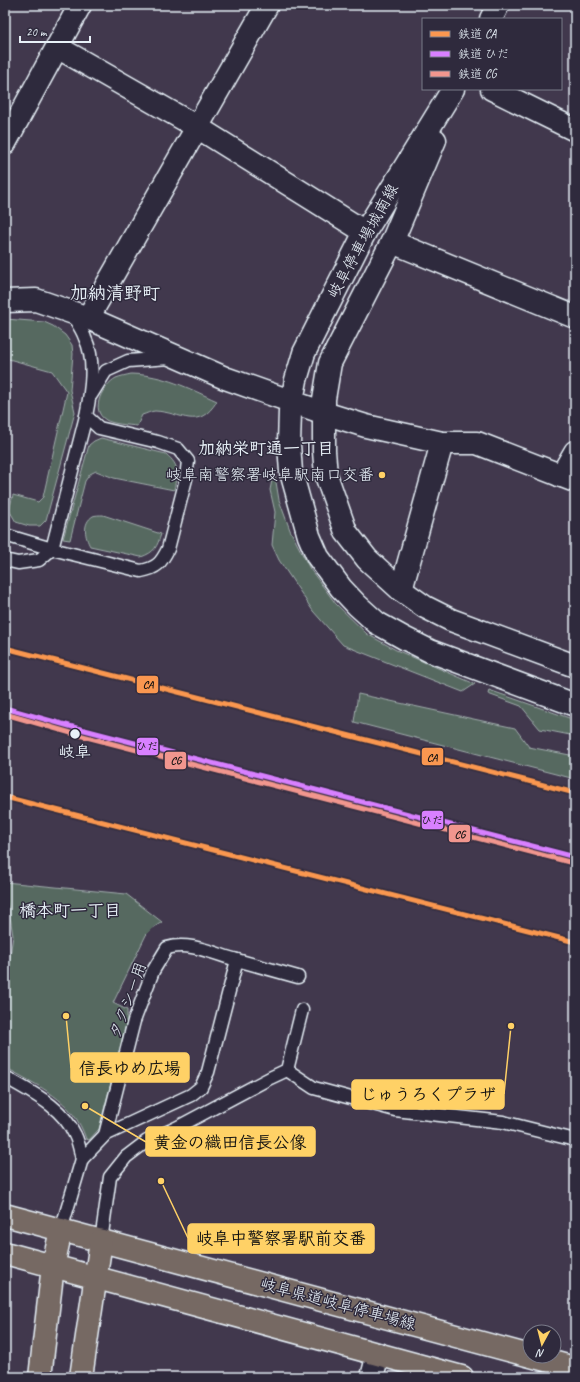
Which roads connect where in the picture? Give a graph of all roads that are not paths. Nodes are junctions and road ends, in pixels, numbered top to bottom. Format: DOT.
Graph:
graph roads {
  1 [pos="80,5"];
  2 [pos="267,5"];
  3 [pos="498,5"];
  4 [pos="492,18"];
  5 [pos="57,47"];
  6 [pos="454,90"];
  7 [pos="455,90"];
  8 [pos="494,90"];
  9 [pos="197,126"];
  10 [pos="575,130"];
  11 [pos="5,143"];
  12 [pos="365,232"];
  13 [pos="392,242"];
  14 [pos="5,301"];
  15 [pos="79,315"];
  16 [pos="575,317"];
  17 [pos="178,357"];
  18 [pos="91,394"];
  19 [pos="292,402"];
  20 [pos="324,413"];
  21 [pos="86,416"];
  22 [pos="442,443"];
  23 [pos="575,452"];
  24 [pos="568,478"];
  25 [pos="5,535"];
  26 [pos="52,549"];
  27 [pos="5,560"];
  28 [pos="400,590"];
  29 [pos="575,666"];
  30 [pos="575,705"];
  31 [pos="237,960"];
  32 [pos="298,977"];
  33 [pos="302,1010"];
  34 [pos="287,1070"];
  35 [pos="5,1077"];
  36 [pos="105,1135"];
  37 [pos="575,1140"];
  38 [pos="82,1159"];
  39 [pos="5,1215"];
  40 [pos="61,1230"];
  41 [pos="101,1241"];
  42 [pos="5,1253"];
  43 [pos="53,1266"];
  44 [pos="95,1278"];
  45 [pos="378,1354"];
  46 [pos="575,1368"];
  47 [pos="40,1377"];
  48 [pos="81,1377"];
  49 [pos="372,1377"];
  50 [pos="462,1377"];
  1 -- 5 [label="street"];
  2 -- 9 [label="street"];
  3 -- 4 [label="street"];
  5 -- 9 [label="street"];
  5 -- 11 [label="street"];
  6 -- 12 [label="street, 岐阜停車場城南線"];
  7 -- 13 [label="street, 岐阜停車場城南線"];
  8 -- 10 [label="street"];
  9 -- 12 [label="street"];
  9 -- 15 [label="street"];
  12 -- 19 [label="street, 岐阜停車場城南線"];
  13 -- 16 [label="street"];
  13 -- 20 [label="street, 岐阜停車場城南線"];
  14 -- 15 [label="street"];
  15 -- 17 [label="street"];
  15 -- 18 [label="lane"];
  17 -- 18 [label="lane"];
  17 -- 19 [label="street"];
  18 -- 21 [label="lane"];
  19 -- 20 [label="street"];
  19 -- 30 [label="street, 岐阜停車場城南線"];
  20 -- 22 [label="street"];
  20 -- 28 [label="street, 岐阜停車場城南線"];
  21 -- 26 [label="lane"];
  21 -- 26 [label="lane"];
  22 -- 24 [label="street"];
  22 -- 28 [label="street"];
  23 -- 24 [label="street"];
  25 -- 26 [label="lane"];
  26 -- 27 [label="lane"];
  28 -- 29 [label="street, 岐阜停車場城南線"];
  31 -- 32 [label="lane"];
  31 -- 36 [label="lane"];
  31 -- 36 [label="lane, タクシー用"];
  33 -- 34 [label="lane"];
  34 -- 37 [label="lane"];
  34 -- 41 [label="lane"];
  35 -- 38 [label="lane"];
  36 -- 38 [label="lane"];
  38 -- 40 [label="lane"];
  39 -- 40 [label="main road, 岐阜県道岐阜停車場線"];
  40 -- 41 [label="main road, 岐阜県道岐阜停車場線"];
  40 -- 43 [label="main road"];
  41 -- 44 [label="main road"];
  41 -- 46 [label="main road, 岐阜県道岐阜停車場線"];
  42 -- 43 [label="main road"];
  43 -- 44 [label="main road"];
  43 -- 47 [label="main road"];
  44 -- 45 [label="main road"];
  44 -- 48 [label="main road"];
  45 -- 49 [label="street"];
  45 -- 50 [label="main road"];
}
